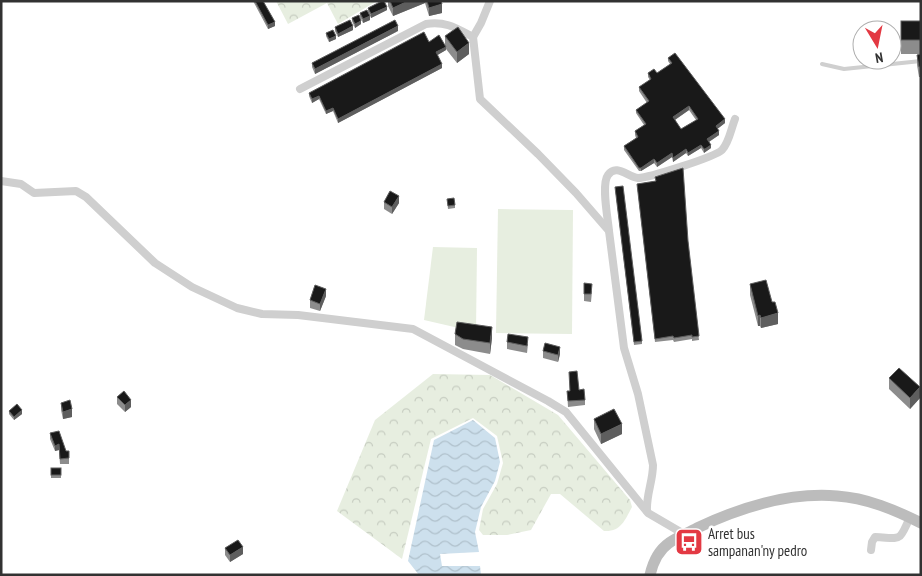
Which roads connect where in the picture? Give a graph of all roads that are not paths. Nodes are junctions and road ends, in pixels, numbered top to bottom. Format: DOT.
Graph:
graph roads {
  1 [pos="490,1"];
  2 [pos="473,37"];
  3 [pos="921,61"];
  4 [pos="822,64"];
  5 [pos="300,89"];
  6 [pos="735,119"];
  7 [pos="1,181"];
  8 [pos="609,232"];
  9 [pos="648,513"];
  10 [pos="915,520"];
  11 [pos="684,534"];
  12 [pos="871,550"];
  13 [pos="650,575"];
  1 -- 2 [label="street"];
  2 -- 5 [label="street"];
  2 -- 8 [label="street"];
  3 -- 4 [label="lane"];
  6 -- 8 [label="street"];
  7 -- 9 [label="street"];
  8 -- 9 [label="street"];
  9 -- 11 [label="street"];
  10 -- 11 [label="street"];
  10 -- 12 [label="street"];
  11 -- 13 [label="street"];
}
